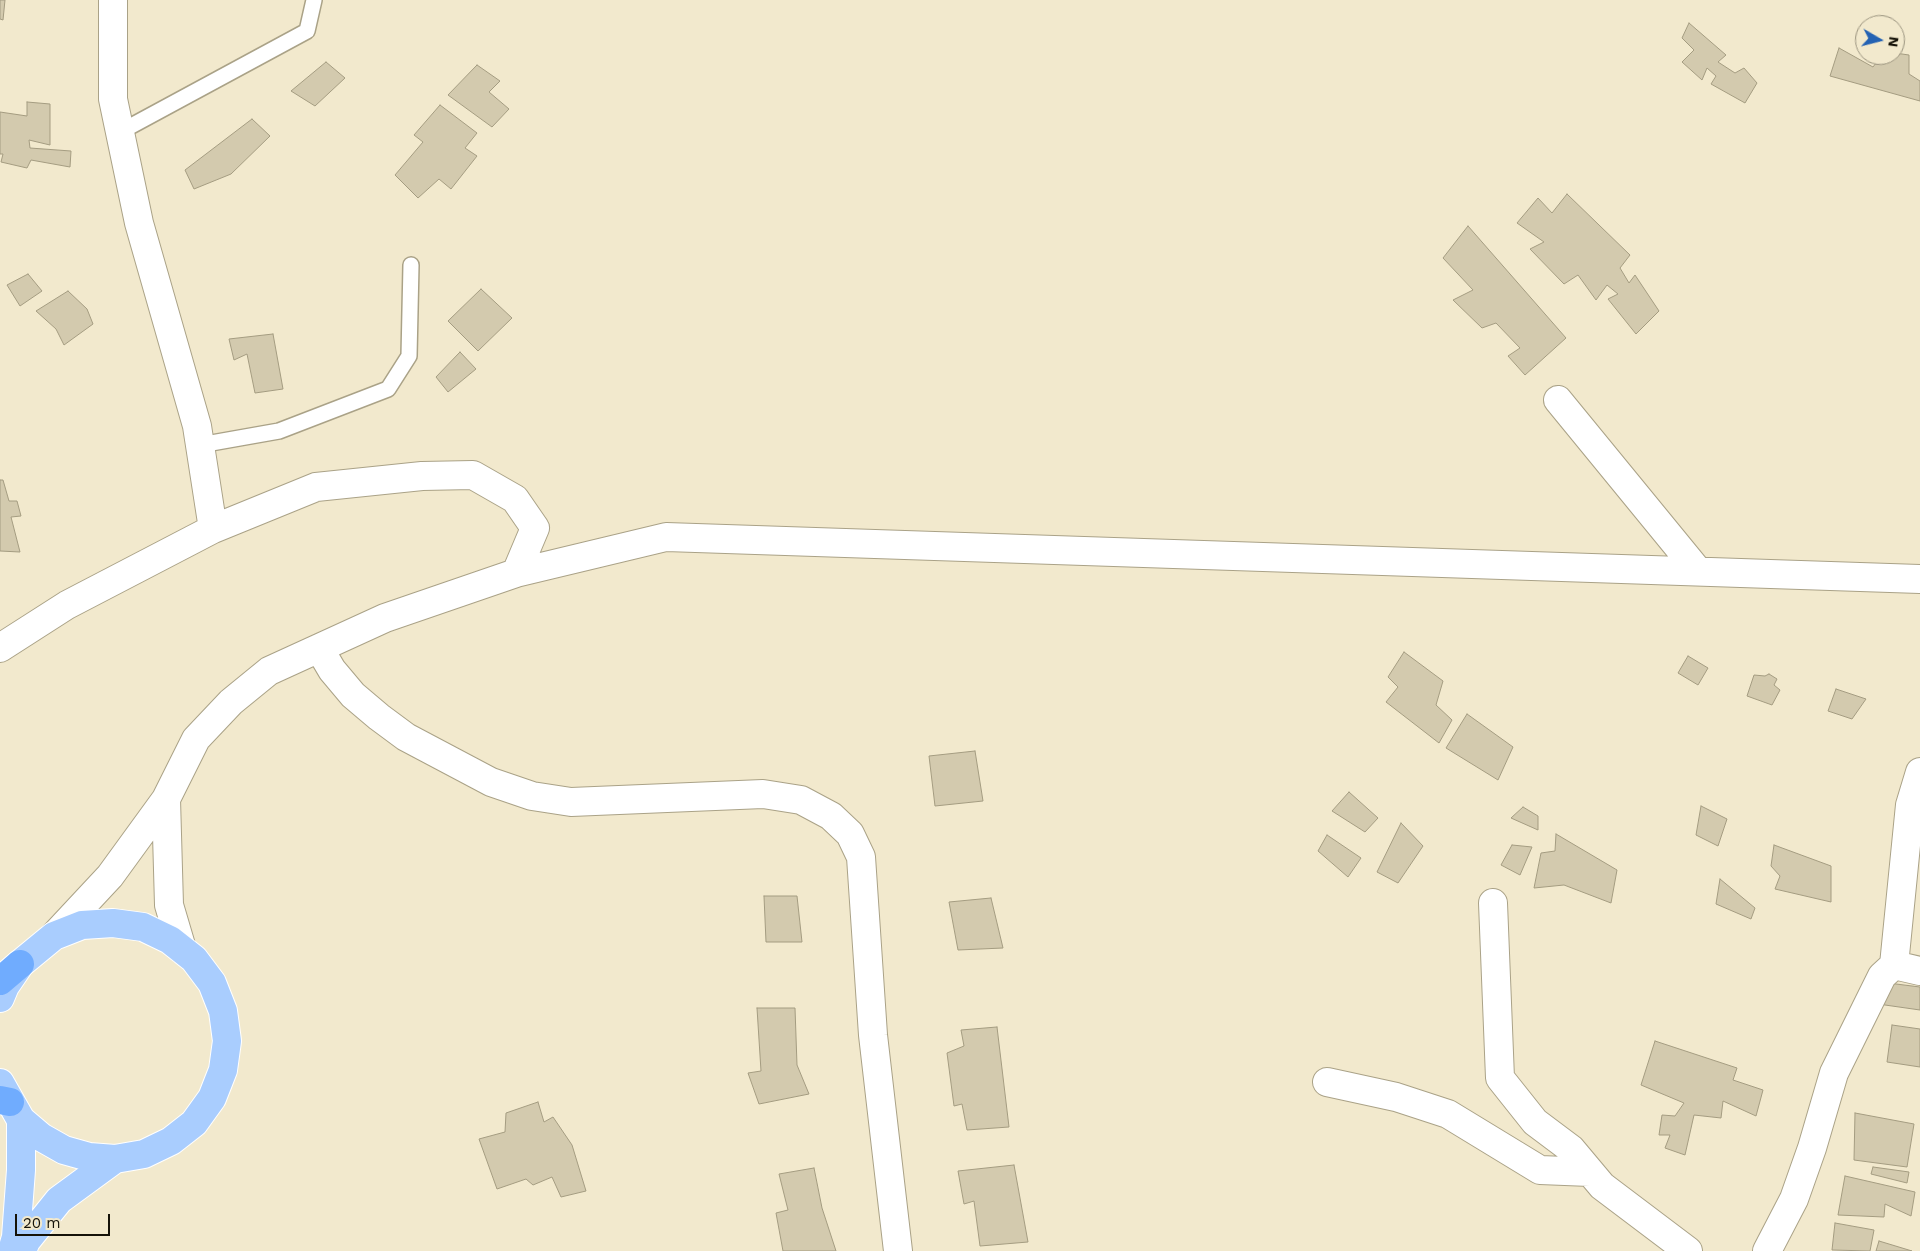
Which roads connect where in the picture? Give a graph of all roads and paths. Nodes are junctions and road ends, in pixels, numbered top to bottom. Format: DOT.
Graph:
graph roads {
  1 [pos="113,0"];
  2 [pos="314,0"];
  3 [pos="120,132"];
  4 [pos="411,265"];
  5 [pos="1558,400"];
  6 [pos="200,445"];
  7 [pos="213,529"];
  8 [pos="1698,571"];
  9 [pos="516,573"];
  10 [pos="1920,579"];
  11 [pos="0,648"];
  12 [pos="319,648"];
  13 [pos="1920,772"];
  14 [pos="166,798"];
  15 [pos="1493,903"];
  16 [pos="54,936"];
  17 [pos="182,949"];
  18 [pos="20,964"];
  19 [pos="1907,968"];
  20 [pos="0,981"];
  21 [pos="0,998"];
  22 [pos="1327,1082"];
  23 [pos="8,1101"];
  24 [pos="115,1159"];
  25 [pos="1590,1172"];
  26 [pos="12,1251"];
  27 [pos="22,1251"];
  28 [pos="898,1251"];
  29 [pos="1688,1251"];
  30 [pos="1767,1251"];
  1 -- 3 [label="street"];
  2 -- 3 [label="lane"];
  3 -- 6 [label="street"];
  4 -- 6 [label="lane"];
  5 -- 8 [label="street"];
  6 -- 7 [label="street"];
  7 -- 9 [label="street"];
  7 -- 11 [label="street"];
  8 -- 9 [label="street"];
  8 -- 10 [label="street"];
  9 -- 12 [label="street"];
  12 -- 14 [label="street"];
  12 -- 28 [label="street"];
  13 -- 19 [label="street"];
  14 -- 16 [label="street"];
  14 -- 17 [label="street"];
  15 -- 25 [label="street"];
  16 -- 17 [label="main road"];
  16 -- 18 [label="main road"];
  17 -- 24 [label="main road"];
  18 -- 20 [label="highway"];
  18 -- 21 [label="main road"];
  19 -- 30 [label="street"];
  22 -- 25 [label="street"];
  23 -- 24 [label="main road"];
  23 -- 26 [label="main road"];
  24 -- 27 [label="main road"];
  25 -- 29 [label="street"];
}
